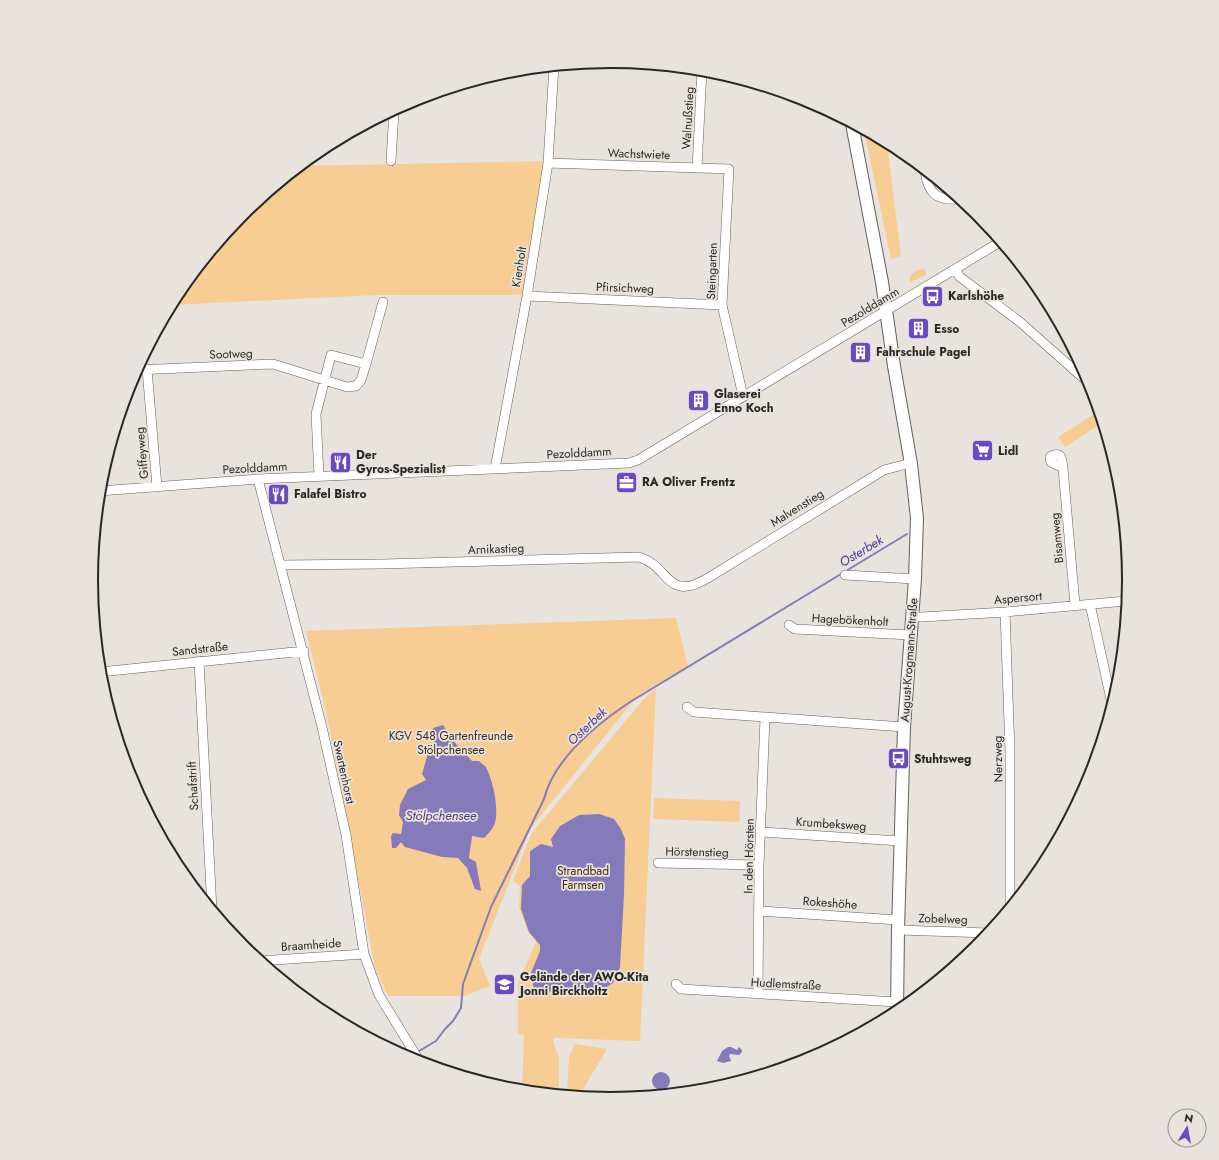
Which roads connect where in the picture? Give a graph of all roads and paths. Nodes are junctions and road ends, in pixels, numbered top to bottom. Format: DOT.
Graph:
graph roads {
  1 [pos="554,71"];
  2 [pos="702,77"];
  3 [pos="394,116"];
  4 [pos="853,130"];
  5 [pos="391,162"];
  6 [pos="548,163"];
  7 [pos="697,168"];
  8 [pos="729,169"];
  9 [pos="926,178"];
  10 [pos="951,199"];
  11 [pos="996,244"];
  12 [pos="955,269"];
  13 [pos="526,296"];
  14 [pos="383,302"];
  15 [pos="722,305"];
  16 [pos="886,311"];
  17 [pos="366,364"];
  18 [pos="143,369"];
  19 [pos="147,369"];
  20 [pos="1078,373"];
  21 [pos="324,380"];
  22 [pos="743,396"];
  23 [pos="910,463"];
  24 [pos="1063,468"];
  25 [pos="495,469"];
  26 [pos="319,476"];
  27 [pos="258,479"];
  28 [pos="157,487"];
  29 [pos="105,491"];
  30 [pos="281,565"];
  31 [pos="845,576"];
  32 [pos="915,580"];
  33 [pos="701,583"];
  34 [pos="1121,601"];
  35 [pos="1090,604"];
  36 [pos="1074,605"];
  37 [pos="1005,612"];
  38 [pos="912,617"];
  39 [pos="789,625"];
  40 [pos="910,635"];
  41 [pos="304,651"];
  42 [pos="199,661"];
  43 [pos="106,671"];
  44 [pos="1109,691"];
  45 [pos="687,707"];
  46 [pos="765,718"];
  47 [pos="904,727"];
  48 [pos="761,832"];
  49 [pos="900,841"];
  50 [pos="658,863"];
  51 [pos="759,865"];
  52 [pos="1012,897"];
  53 [pos="212,902"];
  54 [pos="760,911"];
  55 [pos="898,925"];
  56 [pos="981,932"];
  57 [pos="364,954"];
  58 [pos="267,960"];
  59 [pos="676,984"];
  60 [pos="758,994"];
  61 [pos="897,1004"];
  62 [pos="893,1007"];
  63 [pos="414,1053"];
  1 -- 6 [label="street, Kienholt"];
  2 -- 7 [label="street, Walnußstieg"];
  3 -- 5 [label="street"];
  4 -- 16 [label="main road"];
  6 -- 7 [label="street, Wachstwiete"];
  6 -- 13 [label="street, Kienholt"];
  7 -- 8 [label="street, Wachstwiete"];
  8 -- 15 [label="street, Steingarten"];
  9 -- 10 [label="street"];
  11 -- 12 [label="street, Pezolddamm"];
  12 -- 16 [label="street, Pezolddamm"];
  12 -- 20 [label="street"];
  13 -- 15 [label="street, Pfirsichweg"];
  13 -- 25 [label="street, Kienholt"];
  14 -- 17 [label="street"];
  15 -- 22 [label="street, Steingarten"];
  16 -- 22 [label="street, Pezolddamm"];
  16 -- 23 [label="main road, August-Krogmann-Straße"];
  17 -- 21 [label="street, Sootweg"];
  17 -- 21 [label="street"];
  18 -- 19 [label="street, Sootweg"];
  19 -- 21 [label="street, Sootweg"];
  19 -- 28 [label="street, Giffeyweg"];
  21 -- 26 [label="street"];
  22 -- 25 [label="street, Pezolddamm"];
  23 -- 32 [label="main road, August-Krogmann-Straße"];
  23 -- 33 [label="street, Malvenstieg"];
  24 -- 36 [label="street, Bisamweg"];
  25 -- 26 [label="street, Pezolddamm"];
  26 -- 27 [label="street, Pezolddamm"];
  27 -- 28 [label="street, Pezolddamm"];
  27 -- 30 [label="street, Swartenhorst"];
  28 -- 29 [label="street, Pezolddamm"];
  30 -- 33 [label="street, Arnikastieg"];
  30 -- 41 [label="street, Swartenhorst"];
  31 -- 32 [label="street"];
  32 -- 38 [label="main road, August-Krogmann-Straße"];
  34 -- 35 [label="street, Aspersort"];
  35 -- 36 [label="street, Aspersort"];
  35 -- 44 [label="street"];
  36 -- 37 [label="street, Aspersort"];
  37 -- 38 [label="street, Aspersort"];
  37 -- 52 [label="street, Nerzweg"];
  38 -- 40 [label="main road, August-Krogmann-Straße"];
  39 -- 40 [label="street, Hagebökenholt"];
  40 -- 47 [label="main road, August-Krogmann-Straße"];
  41 -- 42 [label="street, Sandstraße"];
  41 -- 57 [label="street, Swartenhorst"];
  42 -- 43 [label="street, Sandstraße"];
  42 -- 53 [label="street, Schafstrift"];
  45 -- 46 [label="street"];
  46 -- 47 [label="street"];
  46 -- 48 [label="street, In den Hörsten"];
  47 -- 49 [label="main road, August-Krogmann-Straße"];
  48 -- 49 [label="street, Krumbeksweg"];
  48 -- 51 [label="street, In den Hörsten"];
  49 -- 55 [label="main road, August-Krogmann-Straße"];
  50 -- 51 [label="street, Hörstenstieg"];
  51 -- 54 [label="street, In den Hörsten"];
  54 -- 55 [label="street, Rokeshöhe"];
  54 -- 60 [label="street, In den Hörsten"];
  55 -- 56 [label="street, Zobelweg"];
  55 -- 61 [label="main road, August-Krogmann-Straße"];
  57 -- 58 [label="street, Braamheide"];
  57 -- 63 [label="street, Swartenhorst"];
  59 -- 60 [label="street, Hudlemstraße"];
  60 -- 62 [label="street, Hudlemstraße"];
}
